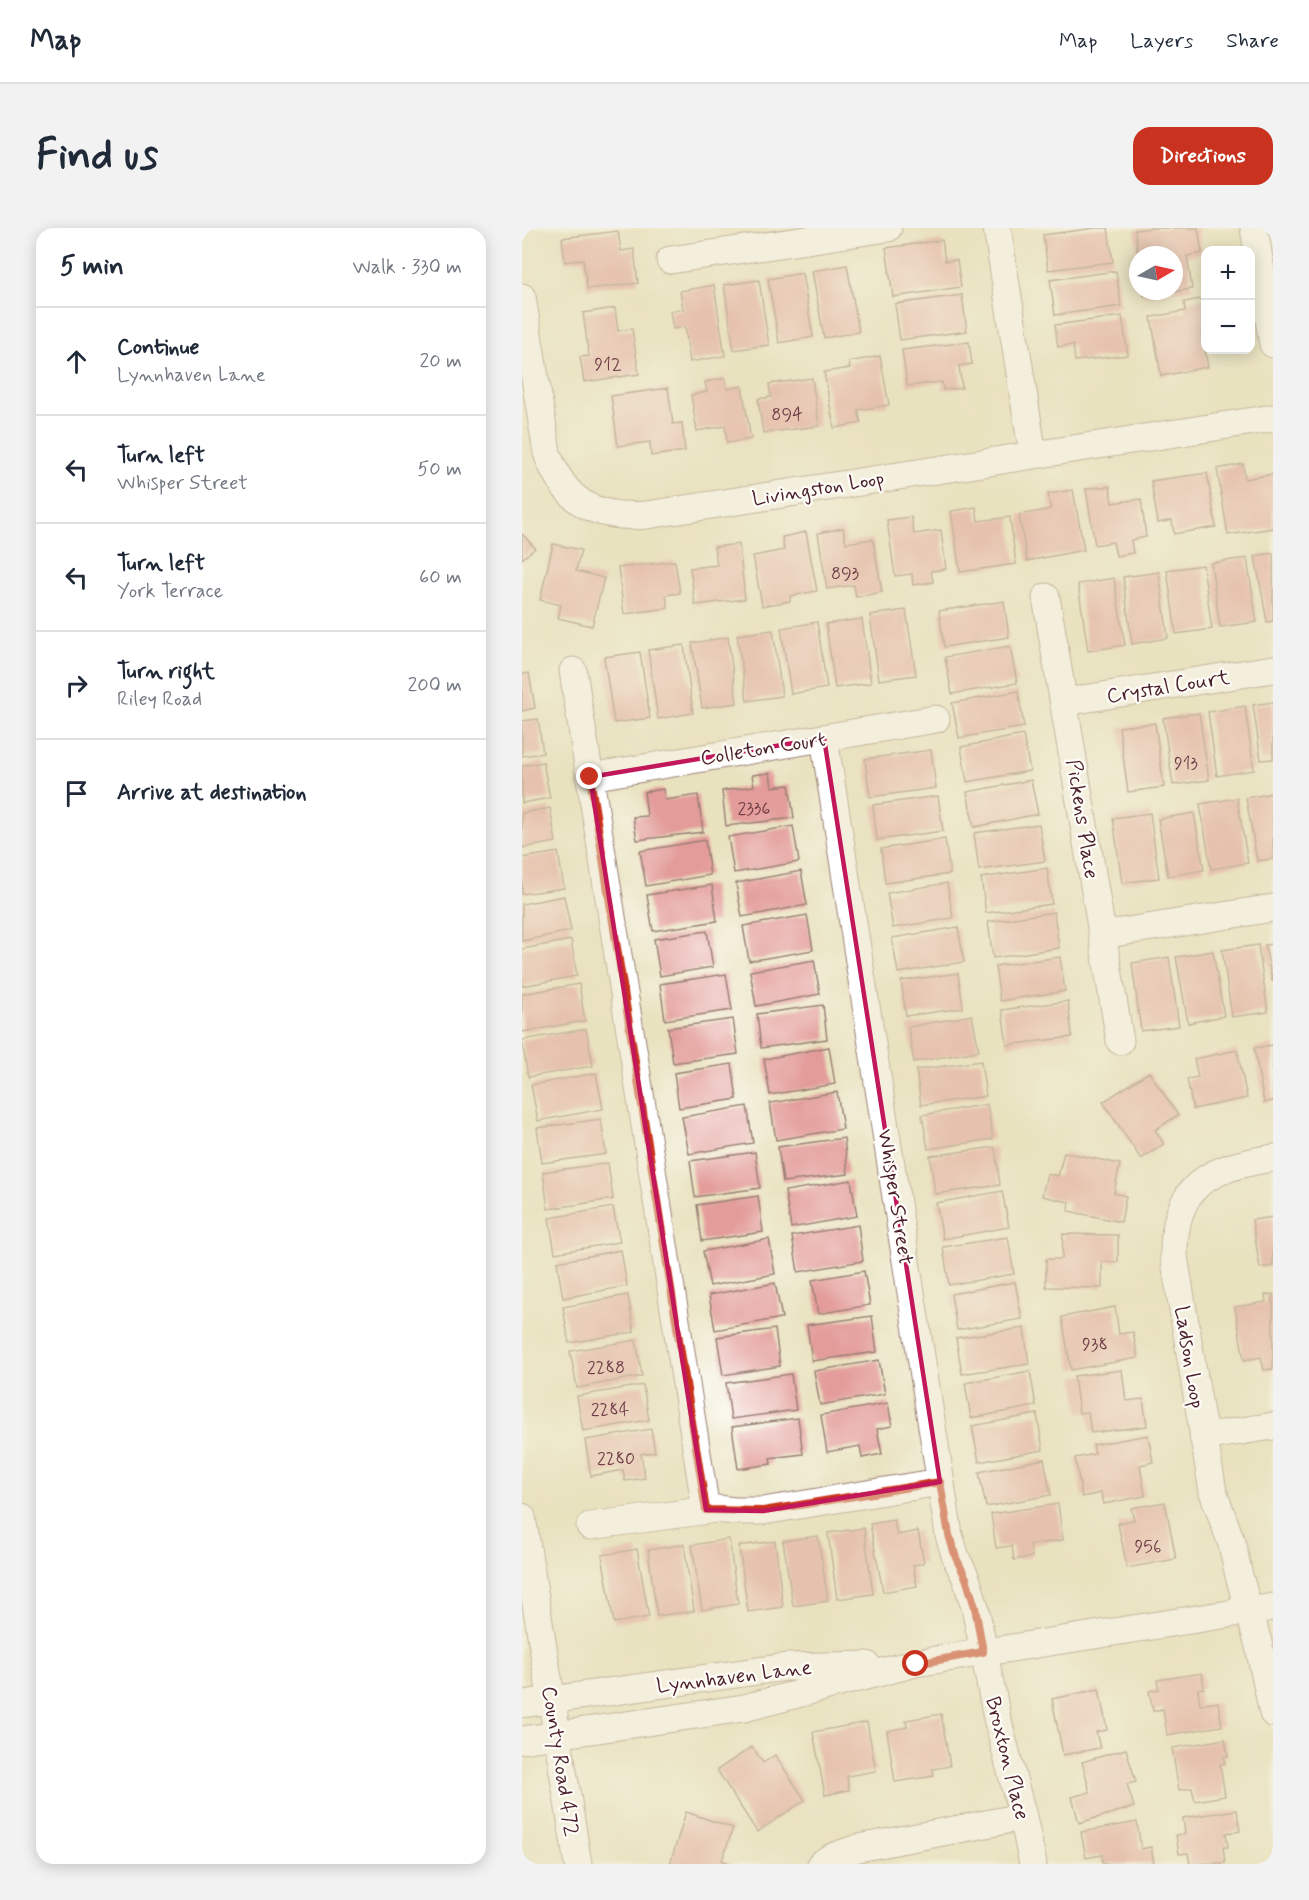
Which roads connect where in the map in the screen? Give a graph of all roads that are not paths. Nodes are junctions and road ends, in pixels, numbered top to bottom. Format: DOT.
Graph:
graph roads {
  1 [pos="888,228"];
  2 [pos="998,228"];
  3 [pos="1254,228"];
  4 [pos="766,237"];
  5 [pos="670,261"];
  6 [pos="522,297"];
  7 [pos="1273,344"];
  8 [pos="1273,418"];
  9 [pos="1033,455"];
  10 [pos="1047,597"];
  11 [pos="1273,669"];
  12 [pos="573,670"];
  13 [pos="1064,702"];
  14 [pos="936,719"];
  15 [pos="824,738"];
  16 [pos="590,777"];
  17 [pos="1273,908"];
  18 [pos="1102,935"];
  19 [pos="1120,1041"];
  20 [pos="1273,1158"];
  21 [pos="1273,1426"];
  22 [pos="1203,1437"];
  23 [pos="940,1482"];
  24 [pos="706,1510"];
  25 [pos="522,1517"];
  26 [pos="590,1526"];
  27 [pos="1261,1608"];
  28 [pos="983,1652"];
  29 [pos="916,1664"];
  30 [pos="552,1700"];
  31 [pos="522,1704"];
  32 [pos="1273,1713"];
  33 [pos="557,1736"];
  34 [pos="522,1740"];
  35 [pos="1023,1817"];
  36 [pos="578,1864"];
  37 [pos="821,1864"];
  38 [pos="1033,1864"];
  1 -- 4 [label="street"];
  2 -- 9 [label="street"];
  3 -- 7 [label="street"];
  4 -- 5 [label="street"];
  6 -- 9 [label="street, Livingston Loop"];
  8 -- 9 [label="street, Livingston Loop"];
  10 -- 13 [label="street, Pickens Place"];
  11 -- 13 [label="street, Crystal Court"];
  12 -- 16 [label="street"];
  13 -- 18 [label="street, Pickens Place"];
  14 -- 15 [label="street, Colleton Court"];
  15 -- 16 [label="street, Colleton Court"];
  15 -- 23 [label="street, Whisper Street"];
  16 -- 24 [label="street"];
  17 -- 18 [label="street"];
  18 -- 19 [label="street, Pickens Place"];
  20 -- 22 [label="street, Ladson Loop"];
  21 -- 22 [label="street"];
  22 -- 27 [label="street, Ladson Loop"];
  23 -- 24 [label="street"];
  23 -- 28 [label="street, Whisper Street"];
  24 -- 26 [label="street"];
  25 -- 30 [label="street, County Road 472"];
  27 -- 28 [label="street, Lynnhaven Lane"];
  27 -- 32 [label="street, Ladson Loop"];
  28 -- 29 [label="street, Lynnhaven Lane"];
  28 -- 35 [label="street, Broxton Place"];
  29 -- 30 [label="street, Lynnhaven Lane"];
  29 -- 33 [label="street, Lynnhaven Lane"];
  30 -- 31 [label="street, Lynnhaven Lane"];
  30 -- 33 [label="street, County Road 472"];
  33 -- 34 [label="street, Lynnhaven Lane"];
  33 -- 36 [label="street, County Road 472"];
  35 -- 37 [label="street"];
  35 -- 38 [label="street, Broxton Place"];
}
